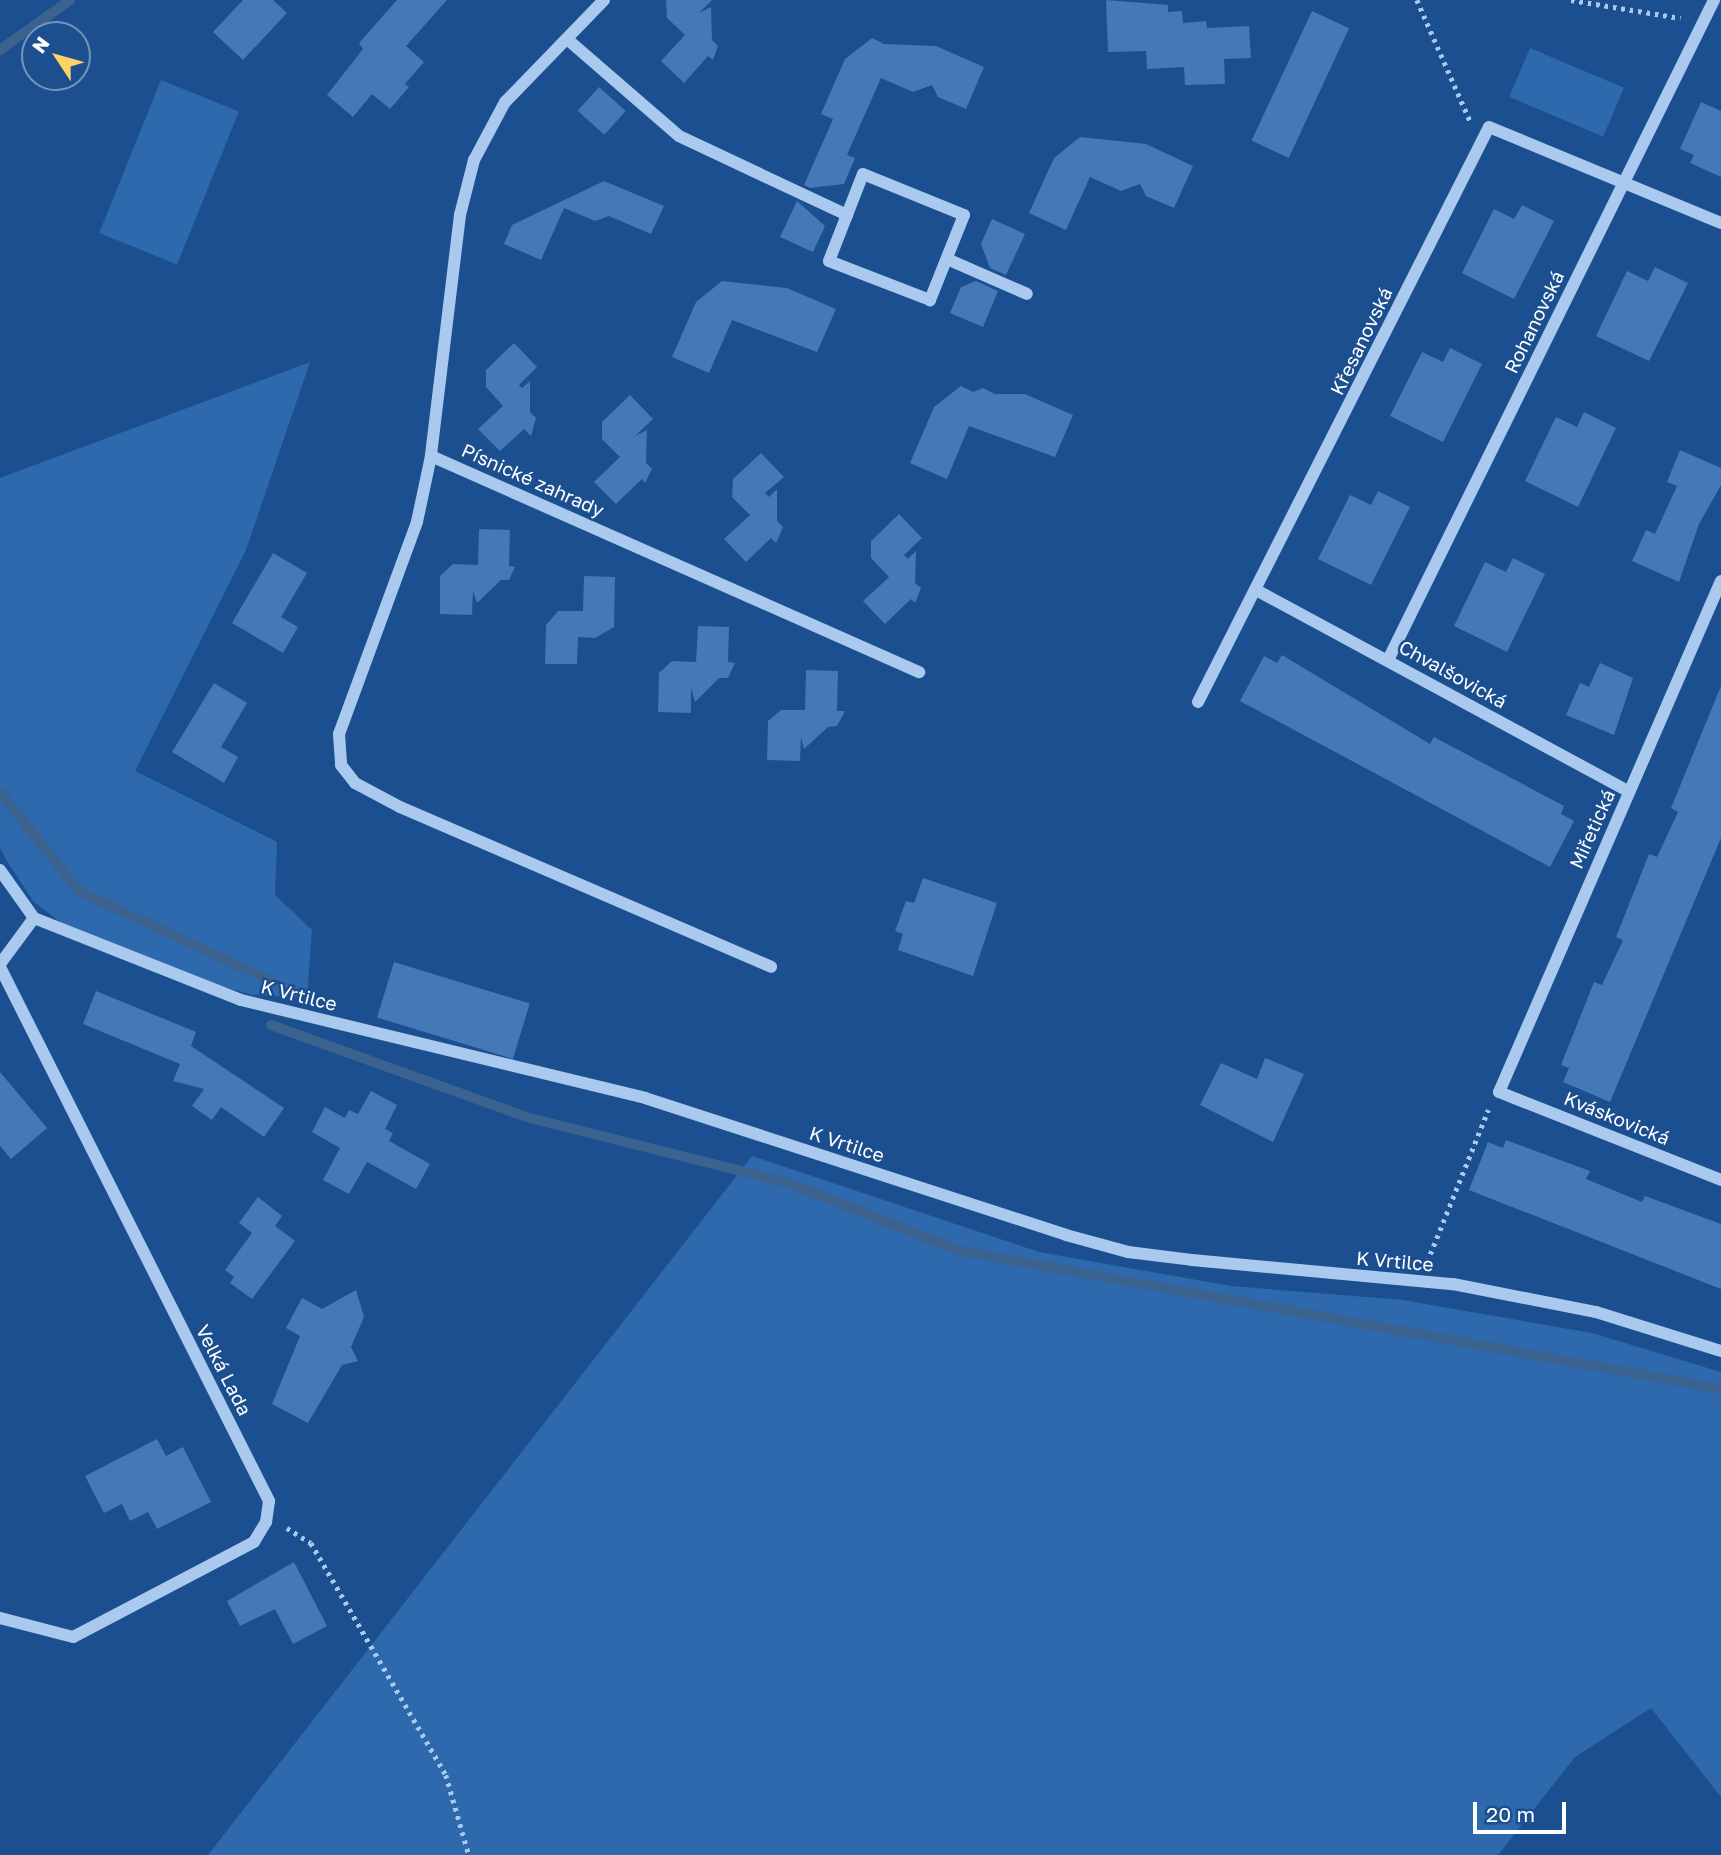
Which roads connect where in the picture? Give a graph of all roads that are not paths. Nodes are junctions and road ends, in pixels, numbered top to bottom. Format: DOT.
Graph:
graph roads {
  1 [pos="604,0"];
  2 [pos="1714,0"];
  3 [pos="567,39"];
  4 [pos="1625,180"];
  5 [pos="847,215"];
  6 [pos="1721,223"];
  7 [pos="947,259"];
  8 [pos="1027,294"];
  9 [pos="431,456"];
  10 [pos="1721,581"];
  11 [pos="1258,591"];
  12 [pos="1388,660"];
  13 [pos="919,672"];
  14 [pos="1198,702"];
  15 [pos="1629,792"];
  16 [pos="0,870"];
  17 [pos="34,918"];
  18 [pos="0,966"];
  19 [pos="771,967"];
  20 [pos="1499,1092"];
  21 [pos="1721,1180"];
  22 [pos="1721,1351"];
  23 [pos="0,1618"];
  1 -- 3 [label="street, Písnické zahrady"];
  2 -- 4 [label="street, Rohanovská"];
  3 -- 5 [label="street"];
  3 -- 9 [label="street, Písnické zahrady"];
  4 -- 6 [label="street"];
  4 -- 11 [label="street, Křesanovská"];
  4 -- 12 [label="street, Rohanovská"];
  5 -- 7 [label="street"];
  5 -- 7 [label="street"];
  7 -- 8 [label="street"];
  9 -- 13 [label="street, Písnické zahrady"];
  9 -- 19 [label="street"];
  10 -- 15 [label="street, Miřetická"];
  11 -- 12 [label="street, Chvalšovická"];
  11 -- 14 [label="street, Křesanovská"];
  12 -- 15 [label="street, Chvalšovická"];
  15 -- 20 [label="street, Miřetická"];
  16 -- 17 [label="street"];
  17 -- 18 [label="street, Velká Lada"];
  17 -- 22 [label="street, K Vrtilce"];
  18 -- 23 [label="street, Velká Lada"];
  20 -- 21 [label="street, Kváskovická"];
}
